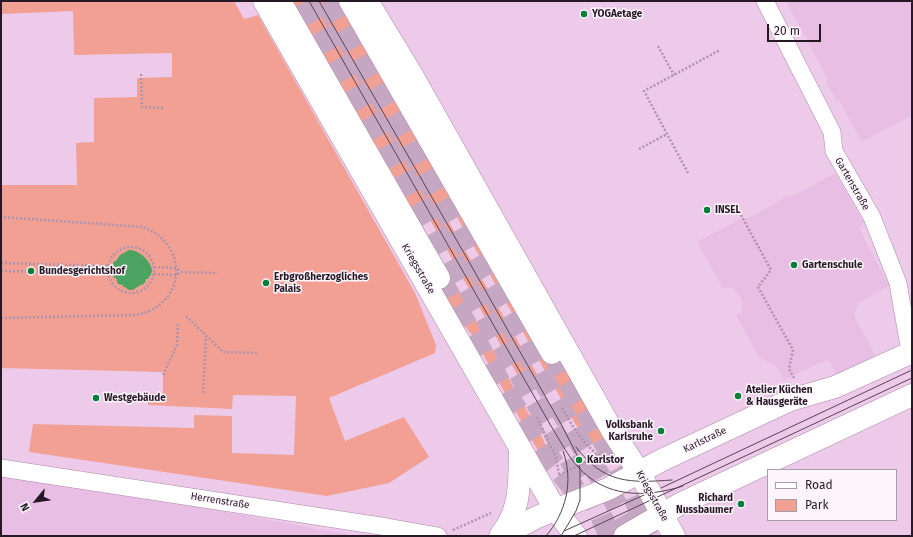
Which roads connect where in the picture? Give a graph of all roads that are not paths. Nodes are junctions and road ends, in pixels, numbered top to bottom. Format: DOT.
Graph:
graph roads {
  1 [pos="264,1"];
  2 [pos="280,1"];
  3 [pos="350,1"];
  4 [pos="365,1"];
  5 [pos="765,1"];
  6 [pos="439,278"];
  7 [pos="911,352"];
  8 [pos="552,353"];
  9 [pos="908,402"];
  10 [pos="520,449"];
  11 [pos="1,468"];
  12 [pos="639,472"];
  13 [pos="555,509"];
  14 [pos="662,514"];
  15 [pos="438,536"];
  16 [pos="500,536"];
  17 [pos="576,536"];
  18 [pos="625,536"];
  19 [pos="674,536"];
  1 -- 10 [label="main road, Kriegsstraße"];
  2 -- 6 [label="main road"];
  3 -- 8 [label="main road"];
  4 -- 12 [label="main road, Kriegsstraße"];
  5 -- 7 [label="street, Gartenstraße"];
  7 -- 12 [label="main road, Karlstraße"];
  9 -- 14 [label="main road"];
  10 -- 13 [label="main road, Kriegsstraße"];
  10 -- 16 [label="main road"];
  11 -- 15 [label="street, Herrenstraße"];
  12 -- 13 [label="main road, Karlstraße"];
  12 -- 14 [label="main road, Kriegsstraße"];
  13 -- 16 [label="main road, Karlstraße"];
  13 -- 17 [label="main road, Kriegsstraße"];
  14 -- 18 [label="main road"];
  14 -- 19 [label="main road, Kriegsstraße"];
}
